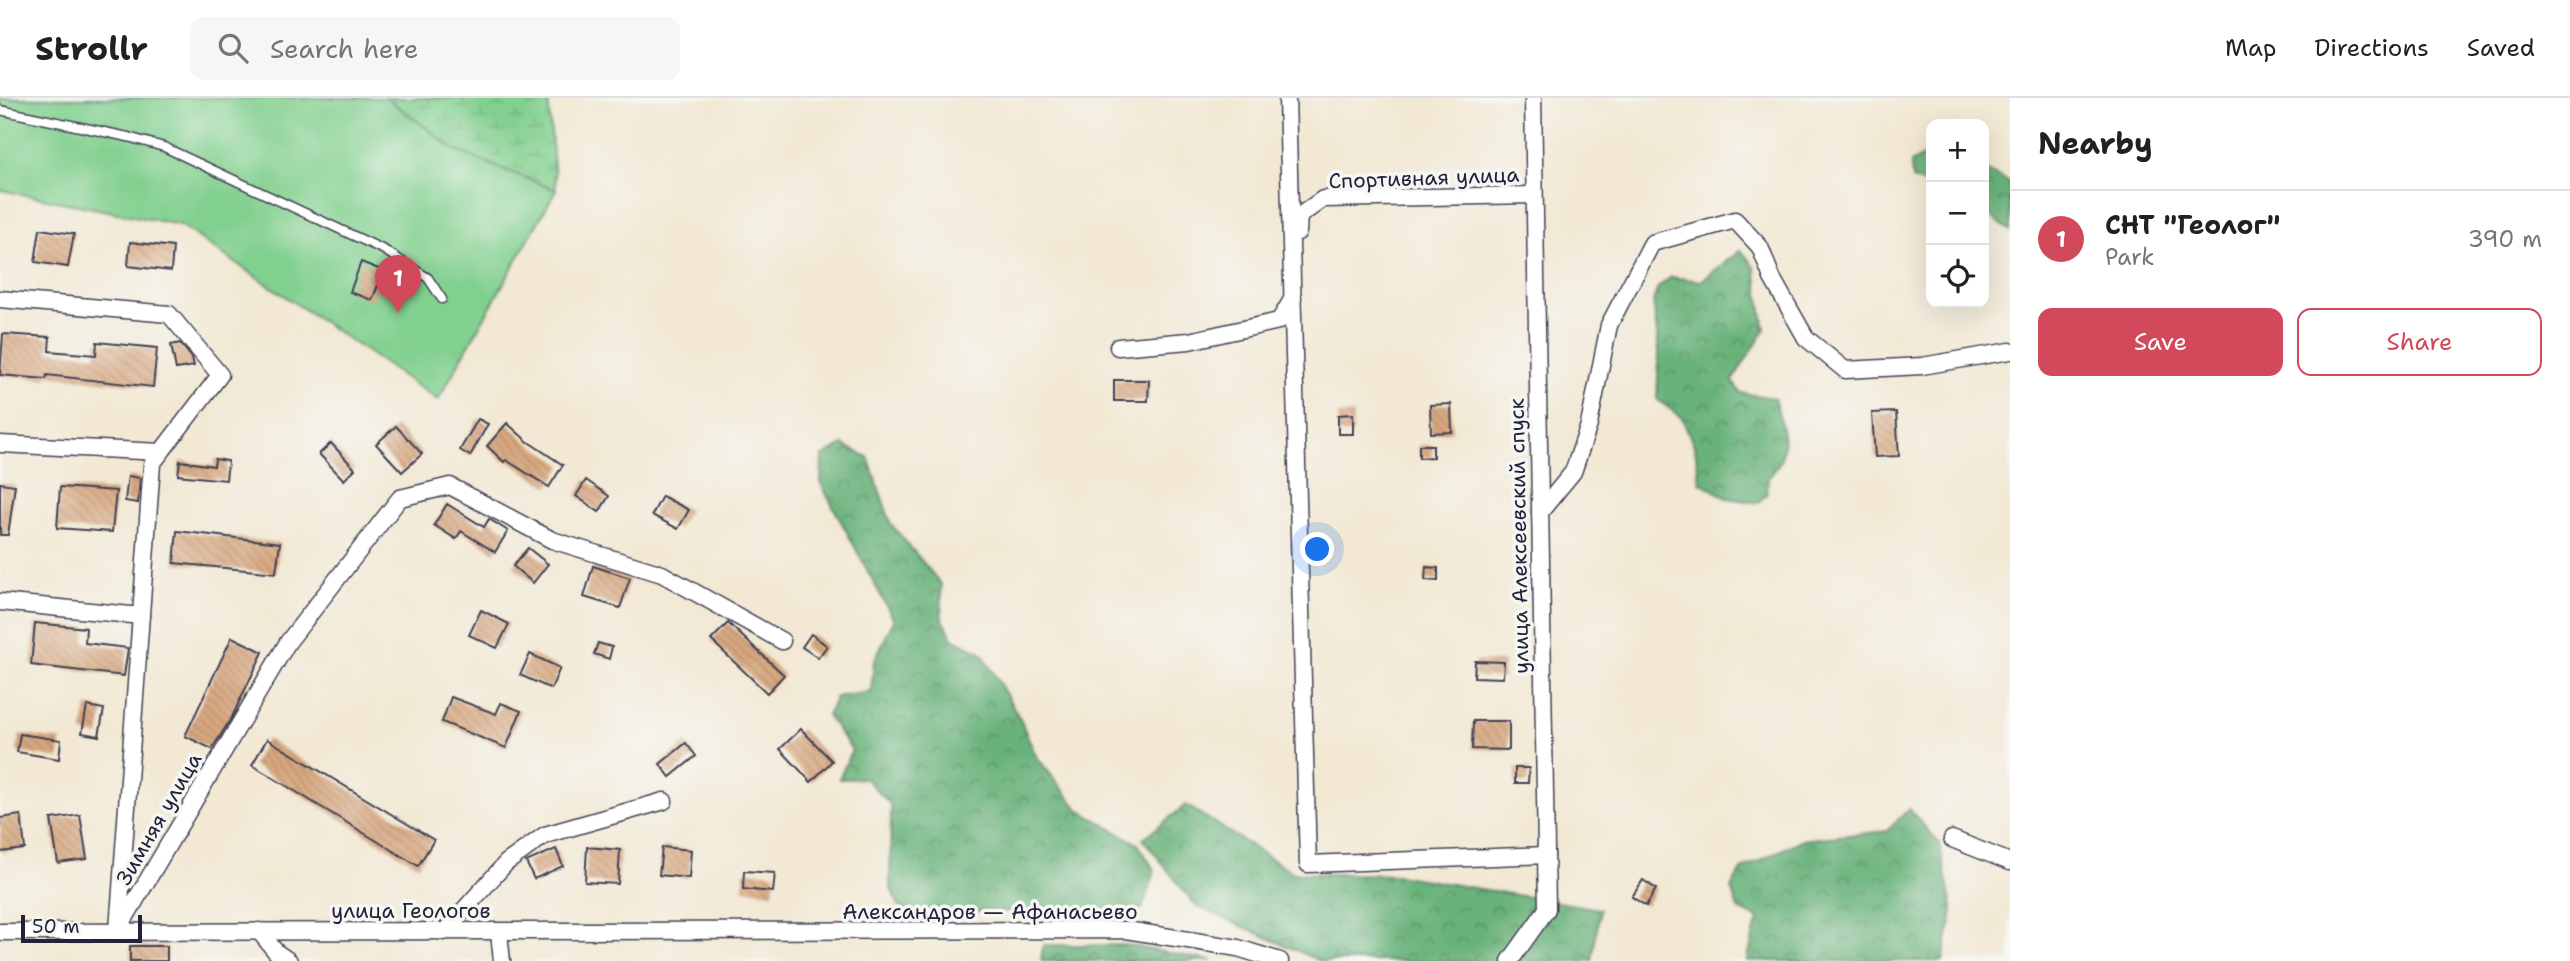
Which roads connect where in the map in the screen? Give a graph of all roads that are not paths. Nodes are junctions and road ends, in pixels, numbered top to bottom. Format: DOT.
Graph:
graph roads {
  1 [pos="1287,98"];
  2 [pos="1533,98"];
  3 [pos="0,110"];
  4 [pos="1534,195"];
  5 [pos="1293,298"];
  6 [pos="0,299"];
  7 [pos="442,299"];
  8 [pos="1118,347"];
  9 [pos="2010,351"];
  10 [pos="0,444"];
  11 [pos="161,452"];
  12 [pos="1540,512"];
  13 [pos="0,602"];
  14 [pos="141,616"];
  15 [pos="782,641"];
  16 [pos="664,801"];
  17 [pos="1952,839"];
  18 [pos="1546,855"];
  19 [pos="2010,862"];
  20 [pos="118,930"];
  21 [pos="259,931"];
  22 [pos="0,932"];
  23 [pos="444,932"];
  24 [pos="821,932"];
  25 [pos="499,933"];
  26 [pos="289,961"];
  27 [pos="502,961"];
  28 [pos="1280,961"];
  29 [pos="1510,961"];
  1 -- 5 [label="street"];
  2 -- 4 [label="street, улица Алексеевский спуск"];
  3 -- 7 [label="lane"];
  4 -- 5 [label="street, Спортивная улица"];
  4 -- 12 [label="street, улица Алексеевский спуск"];
  5 -- 8 [label="street"];
  5 -- 18 [label="street"];
  6 -- 11 [label="street, Зимняя улица"];
  9 -- 12 [label="street"];
  10 -- 11 [label="street"];
  11 -- 14 [label="street, Зимняя улица"];
  12 -- 18 [label="street, улица Алексеевский спуск"];
  13 -- 14 [label="street"];
  14 -- 20 [label="street, Зимняя улица"];
  15 -- 20 [label="street, Зимняя улица"];
  16 -- 23 [label="street"];
  17 -- 19 [label="street"];
  18 -- 29 [label="street, улица Алексеевский спуск"];
  20 -- 21 [label="street, улица Геологов"];
  20 -- 22 [label="street, улица Геологов"];
  21 -- 23 [label="street, улица Геологов"];
  21 -- 26 [label="street"];
  23 -- 25 [label="street, улица Геологов"];
  24 -- 25 [label="street, улица Геологов"];
  24 -- 28 [label="street, Александров — Афанасьево"];
  25 -- 27 [label="street"];
}
